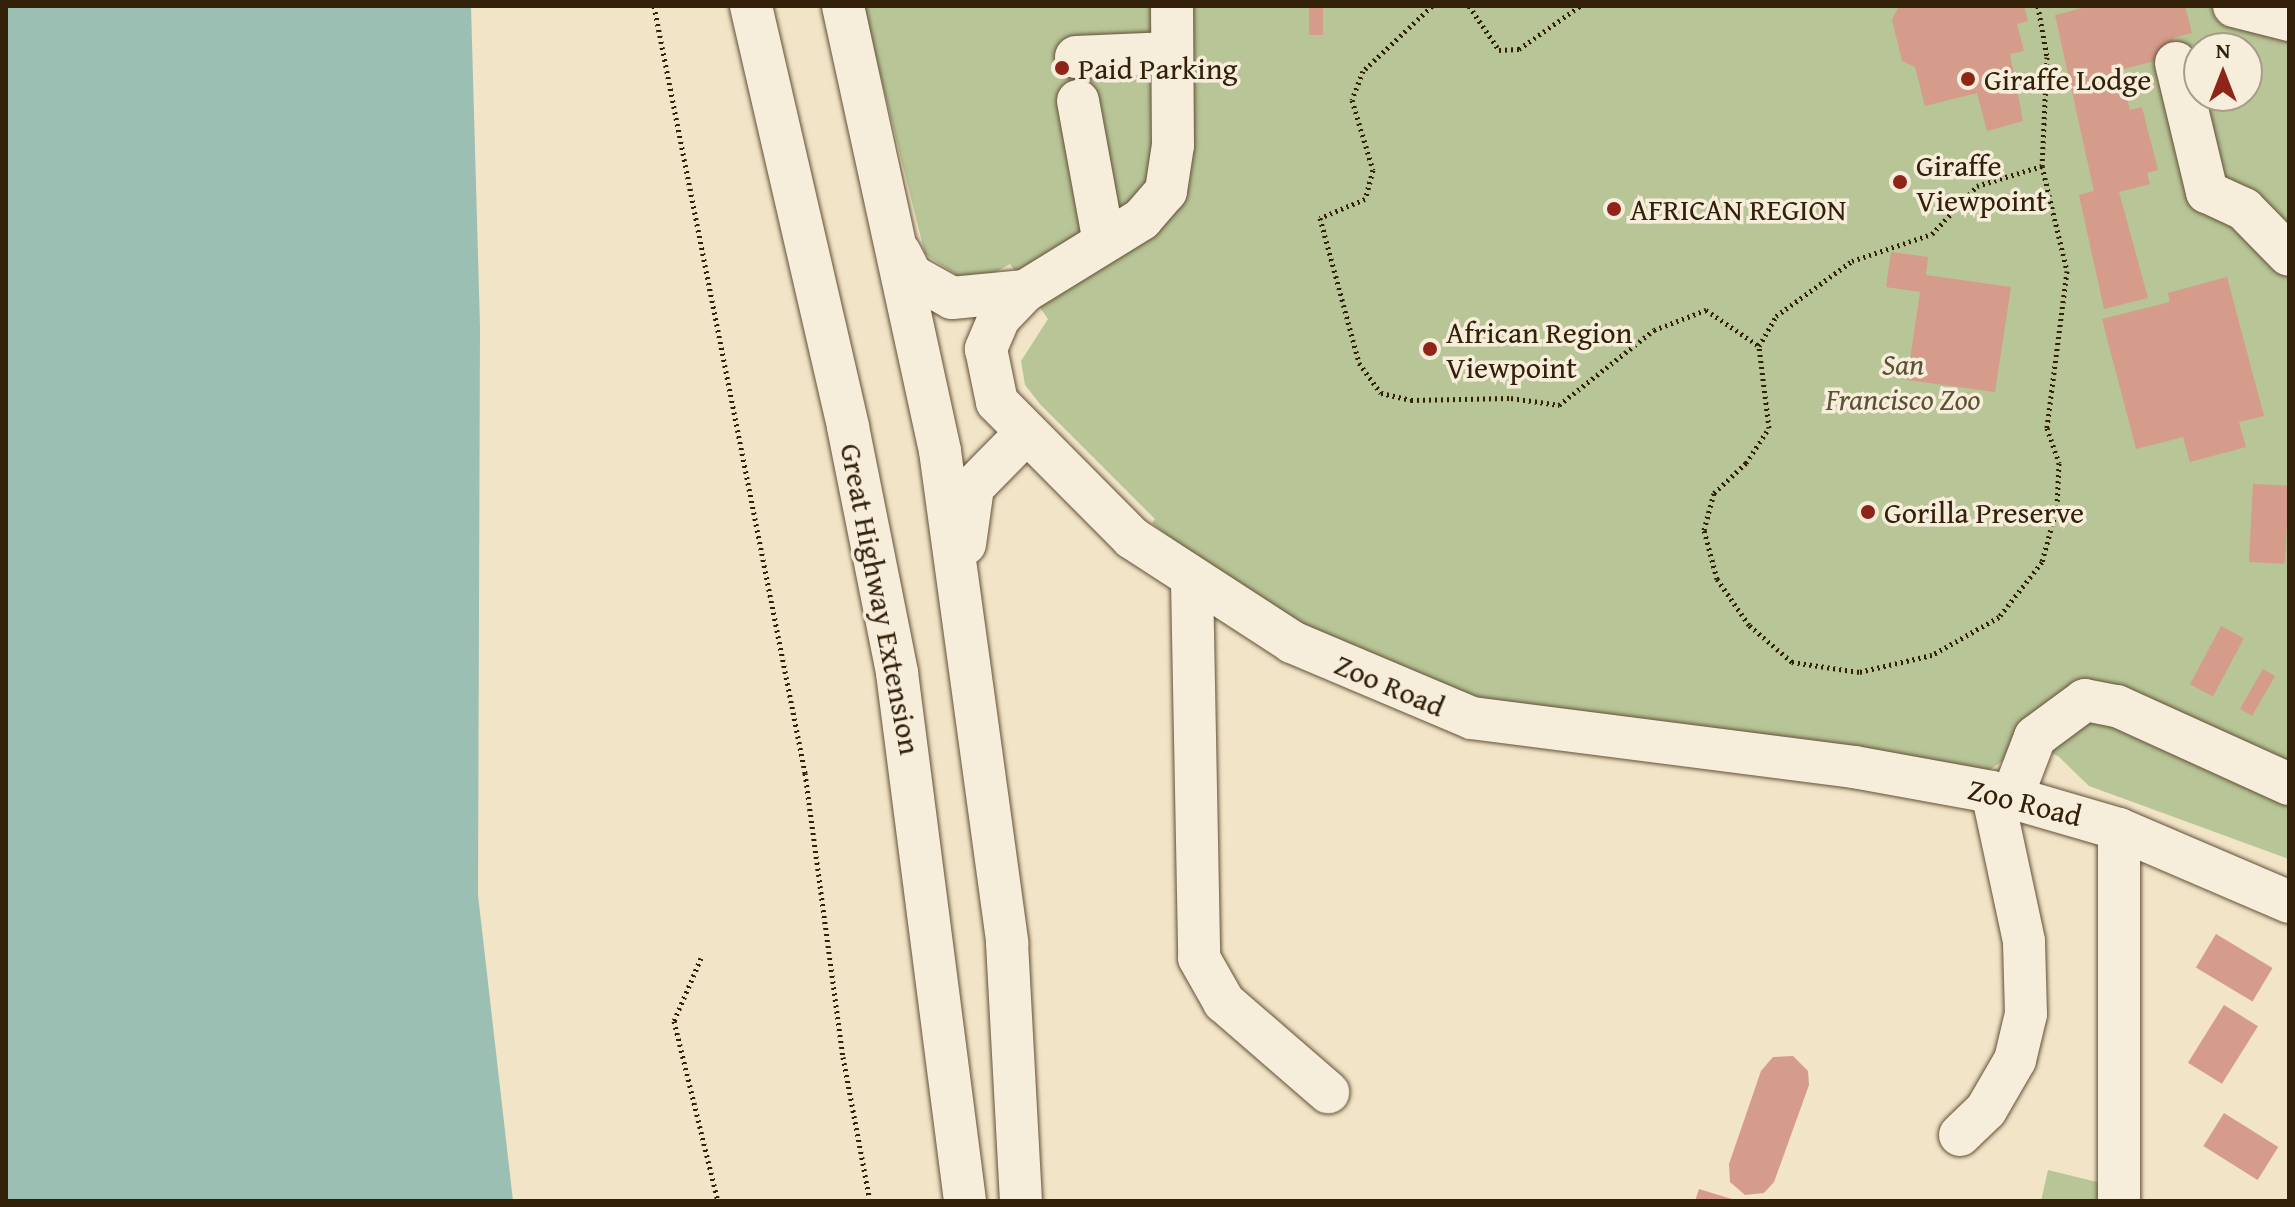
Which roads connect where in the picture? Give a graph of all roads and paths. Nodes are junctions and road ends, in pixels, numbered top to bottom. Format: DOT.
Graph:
graph roads {
  1 [pos="654,6"];
  2 [pos="751,6"];
  3 [pos="843,6"];
  4 [pos="1172,6"];
  5 [pos="1432,6"];
  6 [pos="1469,6"];
  7 [pos="1580,6"];
  8 [pos="2038,6"];
  9 [pos="2234,6"];
  10 [pos="2289,20"];
  11 [pos="1170,53"];
  12 [pos="1076,57"];
  13 [pos="2176,63"];
  14 [pos="1078,101"];
  15 [pos="2042,166"];
  16 [pos="1104,242"];
  17 [pos="897,245"];
  18 [pos="2289,255"];
  19 [pos="1025,291"];
  20 [pos="1759,346"];
  21 [pos="1025,434"];
  22 [pos="1192,581"];
  23 [pos="961,614"];
  24 [pos="2289,784"];
  25 [pos="2002,794"];
  26 [pos="2119,829"];
  27 [pos="2289,902"];
  28 [pos="701,958"];
  29 [pos="1328,1092"];
  30 [pos="1960,1135"];
  31 [pos="718,1201"];
  32 [pos="870,1201"];
  33 [pos="965,1201"];
  34 [pos="1021,1201"];
  35 [pos="2119,1201"];
  1 -- 32 [label="path"];
  2 -- 33 [label="street, Great Highway Extension"];
  3 -- 17 [label="street"];
  4 -- 11 [label="street, Zoo Road"];
  5 -- 20 [label="path"];
  6 -- 7 [label="path"];
  8 -- 15 [label="path"];
  9 -- 10 [label="street"];
  11 -- 12 [label="street"];
  11 -- 16 [label="street, Zoo Road"];
  13 -- 18 [label="street"];
  14 -- 16 [label="street"];
  15 -- 20 [label="path"];
  15 -- 20 [label="path"];
  16 -- 19 [label="street, Zoo Road"];
  17 -- 19 [label="street"];
  17 -- 23 [label="street"];
  19 -- 21 [label="street, Zoo Road"];
  21 -- 22 [label="street, Zoo Road"];
  21 -- 23 [label="street"];
  22 -- 25 [label="street, Zoo Road"];
  22 -- 29 [label="street"];
  23 -- 34 [label="street"];
  24 -- 25 [label="street"];
  25 -- 26 [label="street, Zoo Road"];
  25 -- 30 [label="street"];
  26 -- 27 [label="street, Zoo Road"];
  26 -- 35 [label="street"];
  28 -- 31 [label="path"];
}
